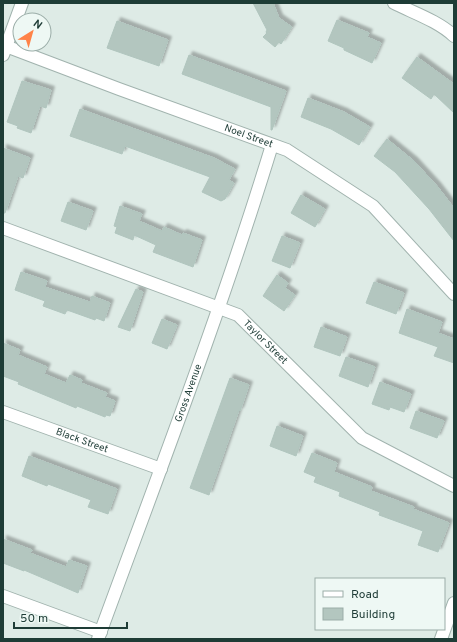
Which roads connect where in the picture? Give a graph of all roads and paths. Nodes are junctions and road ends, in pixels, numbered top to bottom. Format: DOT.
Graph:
graph roads {
  1 [pos="22,3"];
  2 [pos="394,3"];
  3 [pos="453,31"];
  4 [pos="4,49"];
  5 [pos="272,144"];
  6 [pos="3,228"];
  7 [pos="454,294"];
  8 [pos="219,307"];
  9 [pos="3,412"];
  10 [pos="161,469"];
  11 [pos="454,486"];
  12 [pos="3,596"];
  13 [pos="454,603"];
  14 [pos="445,628"];
  15 [pos="100,636"];
  1 -- 4 [label="street"];
  2 -- 3 [label="street"];
  4 -- 5 [label="street, Noel Street"];
  5 -- 7 [label="street, Noel Street"];
  5 -- 8 [label="street, Gross Avenue"];
  6 -- 8 [label="street, Taylor Street"];
  8 -- 10 [label="street, Gross Avenue"];
  8 -- 11 [label="street, Taylor Street"];
  9 -- 10 [label="street, Black Street"];
  10 -- 15 [label="street, Gross Avenue"];
  12 -- 15 [label="street"];
  13 -- 14 [label="street"];
}
